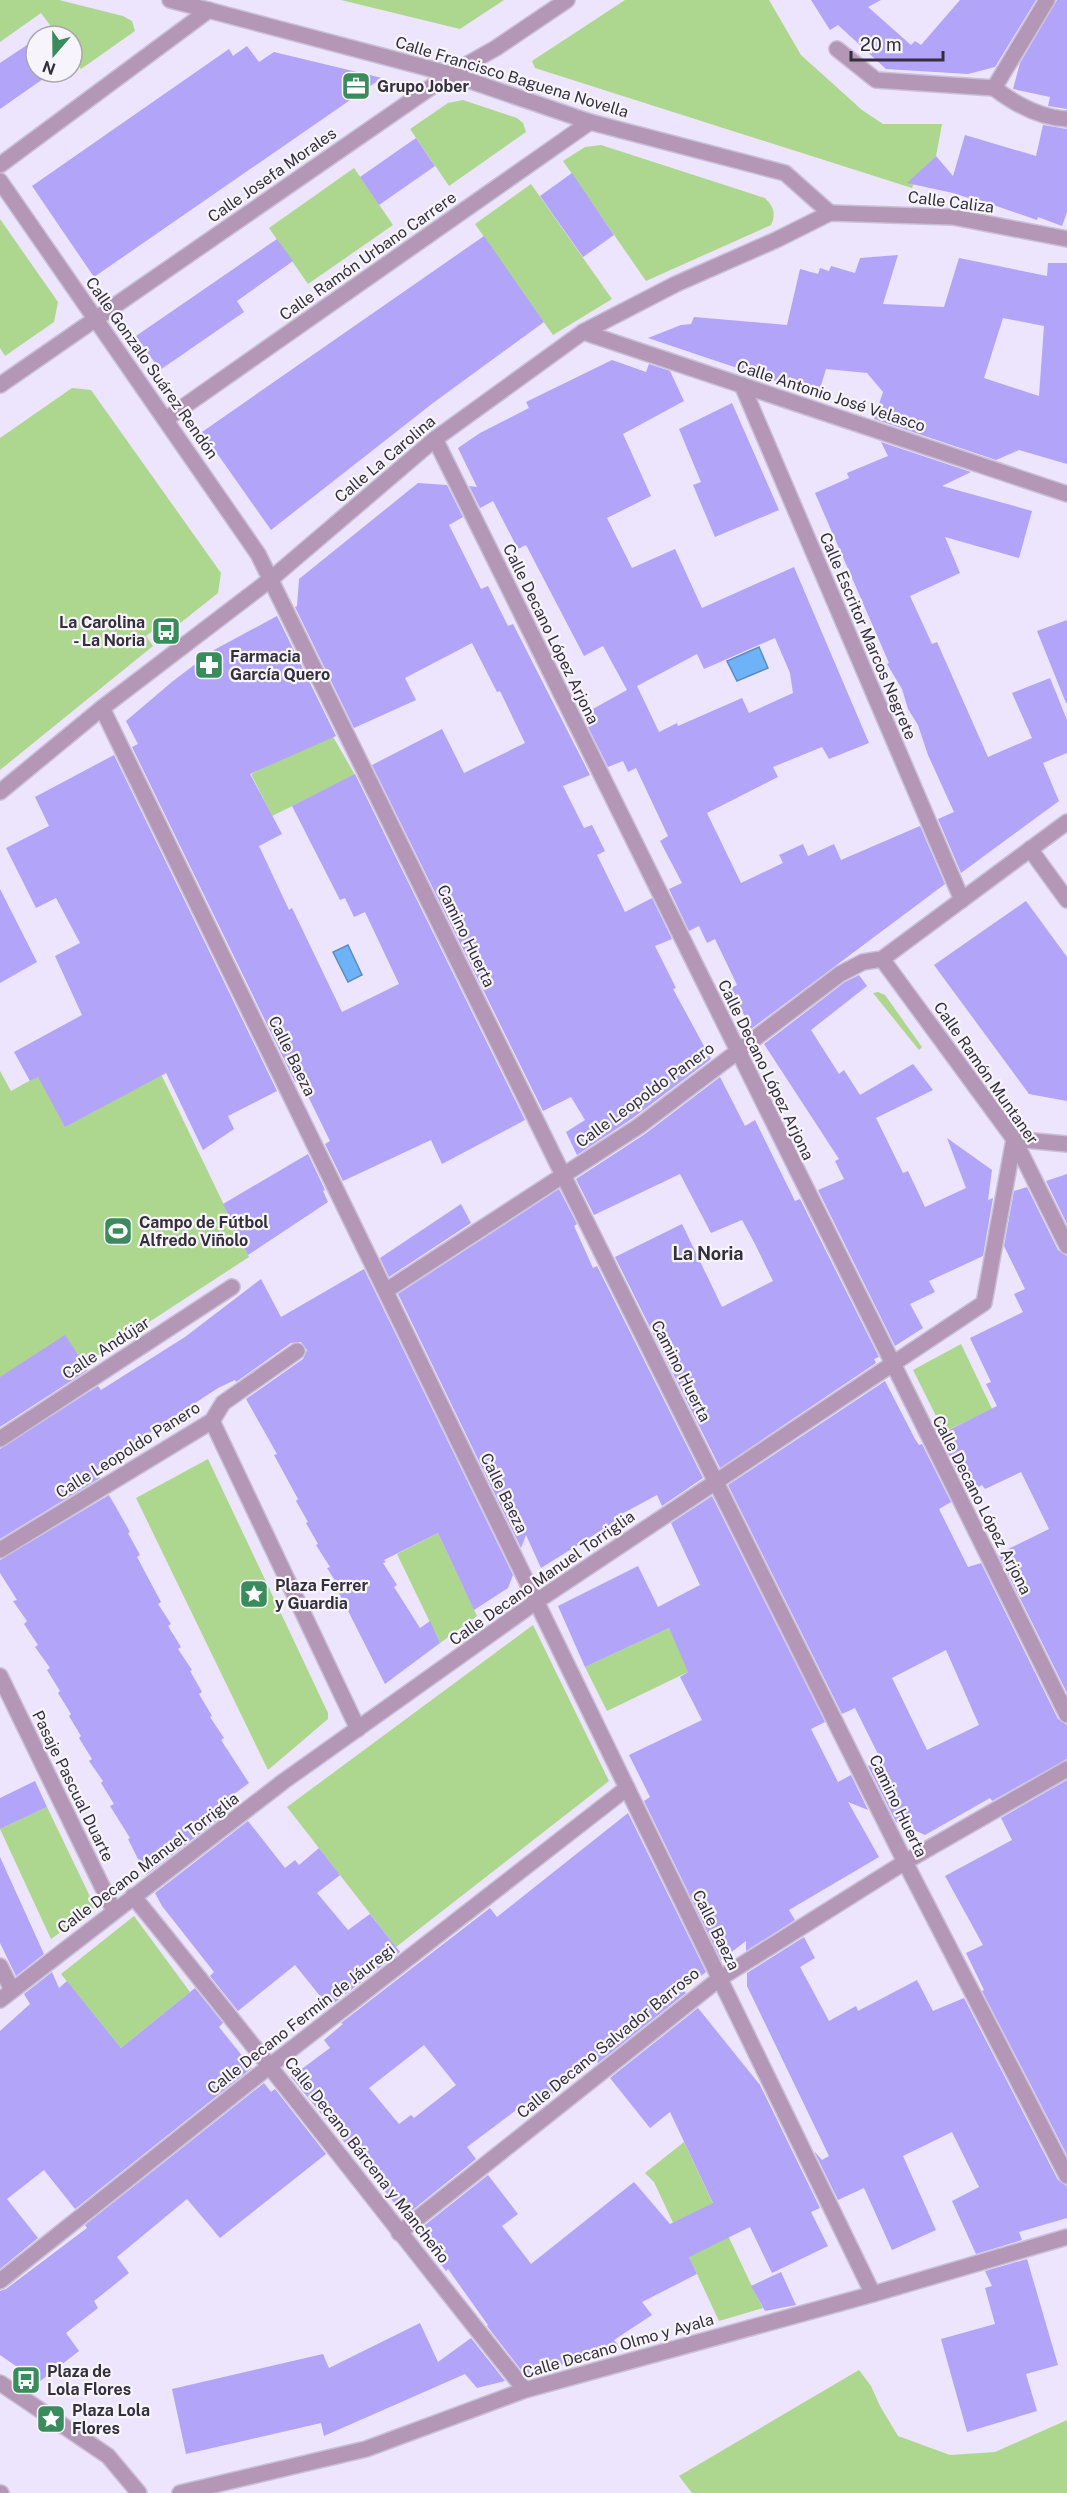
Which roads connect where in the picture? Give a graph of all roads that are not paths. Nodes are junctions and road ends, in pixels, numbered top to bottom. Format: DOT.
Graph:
graph roads {
  1 [pos="170,0"];
  2 [pos="567,0"];
  3 [pos="1047,0"];
  4 [pos="209,10"];
  5 [pos="837,49"];
  6 [pos="450,74"];
  7 [pos="994,88"];
  8 [pos="1067,119"];
  9 [pos="590,122"];
  10 [pos="0,165"];
  11 [pos="0,181"];
  12 [pos="830,213"];
  13 [pos="1067,239"];
  14 [pos="95,318"];
  15 [pos="583,332"];
  16 [pos="0,385"];
  17 [pos="742,385"];
  18 [pos="166,418"];
  19 [pos="435,439"];
  20 [pos="1067,494"];
  21 [pos="271,579"];
  22 [pos="102,708"];
  23 [pos="0,792"];
  24 [pos="1067,822"];
  25 [pos="1030,849"];
  26 [pos="962,900"];
  27 [pos="1067,900"];
  28 [pos="882,959"];
  29 [pos="737,1052"];
  30 [pos="1014,1139"];
  31 [pos="1067,1144"];
  32 [pos="563,1175"];
  33 [pos="1067,1246"];
  34 [pos="232,1287"];
  35 [pos="387,1290"];
  36 [pos="297,1351"];
  37 [pos="891,1363"];
  38 [pos="212,1421"];
  39 [pos="0,1439"];
  40 [pos="716,1481"];
  41 [pos="0,1550"];
  42 [pos="537,1601"];
  43 [pos="0,1676"];
  44 [pos="1067,1715"];
  45 [pos="358,1729"];
  46 [pos="1067,1769"];
  47 [pos="627,1788"];
  48 [pos="905,1862"];
  49 [pos="133,1896"];
  50 [pos="114,1911"];
  51 [pos="0,1966"];
  52 [pos="719,1978"];
  53 [pos="6,1995"];
  54 [pos="271,2065"];
  55 [pos="1067,2176"];
  56 [pos="399,2233"];
  57 [pos="1067,2237"];
  58 [pos="0,2281"];
  59 [pos="873,2294"];
  60 [pos="0,2383"];
  61 [pos="525,2390"];
  62 [pos="140,2493"];
  63 [pos="180,2493"];
  1 -- 4 [label="street, Calle Francisco Baguena Novella"];
  2 -- 6 [label="street, Calle Josefa Morales"];
  3 -- 7 [label="street"];
  4 -- 6 [label="street, Calle Francisco Baguena Novella"];
  4 -- 10 [label="street"];
  5 -- 7 [label="street"];
  6 -- 9 [label="street, Calle Francisco Baguena Novella"];
  6 -- 14 [label="street, Calle Josefa Morales"];
  7 -- 8 [label="street"];
  9 -- 12 [label="street, Calle Francisco Baguena Novella"];
  9 -- 18 [label="street, Calle Ramón Urbano Carrere"];
  11 -- 14 [label="street, Calle Gonzalo Suárez Rendón"];
  12 -- 13 [label="street, Calle Caliza"];
  12 -- 15 [label="street, Calle La Carolina"];
  14 -- 16 [label="street, Calle Josefa Morales"];
  14 -- 18 [label="street, Calle Gonzalo Suárez Rendón"];
  15 -- 17 [label="street, Calle Antonio José Velasco"];
  15 -- 19 [label="street, Calle La Carolina"];
  17 -- 20 [label="street, Calle Antonio José Velasco"];
  17 -- 26 [label="street, Calle Escritor Marcos Negrete"];
  18 -- 21 [label="street, Calle Gonzalo Suárez Rendón"];
  19 -- 21 [label="street, Calle La Carolina"];
  19 -- 29 [label="street, Calle Decano López Arjona"];
  21 -- 22 [label="street, Calle La Carolina"];
  21 -- 32 [label="street, Camino Huerta"];
  22 -- 23 [label="street, Calle La Carolina"];
  22 -- 35 [label="street, Calle Baeza"];
  24 -- 25 [label="street, Calle Leopoldo Panero"];
  25 -- 26 [label="street, Calle Leopoldo Panero"];
  25 -- 27 [label="street"];
  26 -- 28 [label="street, Calle Leopoldo Panero"];
  28 -- 29 [label="street, Calle Leopoldo Panero"];
  28 -- 30 [label="street, Calle Ramón Muntaner"];
  29 -- 32 [label="street, Calle Leopoldo Panero"];
  29 -- 37 [label="street, Calle Decano López Arjona"];
  30 -- 31 [label="street"];
  30 -- 33 [label="street, Calle Ramón Muntaner"];
  30 -- 37 [label="street, Calle Decano Manuel Torriglia"];
  32 -- 35 [label="street, Calle Leopoldo Panero"];
  32 -- 40 [label="street, Camino Huerta"];
  34 -- 39 [label="street, Calle Andújar"];
  35 -- 42 [label="street, Calle Baeza"];
  36 -- 38 [label="street, Calle Leopoldo Panero"];
  37 -- 40 [label="street, Calle Decano Manuel Torriglia"];
  37 -- 44 [label="street, Calle Decano López Arjona"];
  38 -- 41 [label="street, Calle Leopoldo Panero"];
  38 -- 45 [label="street"];
  40 -- 42 [label="street, Calle Decano Manuel Torriglia"];
  40 -- 48 [label="street, Camino Huerta"];
  42 -- 45 [label="street, Calle Decano Manuel Torriglia"];
  42 -- 47 [label="street, Calle Baeza"];
  43 -- 50 [label="street, Pasaje Pascual Duarte"];
  45 -- 49 [label="street, Calle Decano Manuel Torriglia"];
  46 -- 48 [label="street, Calle Decano Salvador Barroso"];
  47 -- 52 [label="street, Calle Baeza"];
  47 -- 54 [label="street, Calle Decano Fermín de Jáuregi"];
  48 -- 52 [label="street, Calle Decano Salvador Barroso"];
  48 -- 55 [label="street, Camino Huerta"];
  49 -- 50 [label="street, Calle Decano Manuel Torriglia"];
  49 -- 54 [label="street, Calle Decano Bárcena y Mancheño"];
  50 -- 53 [label="street, Calle Decano Manuel Torriglia"];
  51 -- 53 [label="street"];
  52 -- 56 [label="street, Calle Decano Salvador Barroso"];
  52 -- 59 [label="street, Calle Baeza"];
  54 -- 56 [label="street, Calle Decano Bárcena y Mancheño"];
  54 -- 58 [label="street, Calle Decano Fermín de Jáuregi"];
  56 -- 61 [label="street, Calle Decano Bárcena y Mancheño"];
  57 -- 59 [label="street, Calle Decano Olmo y Ayala"];
  59 -- 61 [label="street, Calle Decano Olmo y Ayala"];
  60 -- 62 [label="street"];
  61 -- 63 [label="street, Calle Decano Olmo y Ayala"];
}
